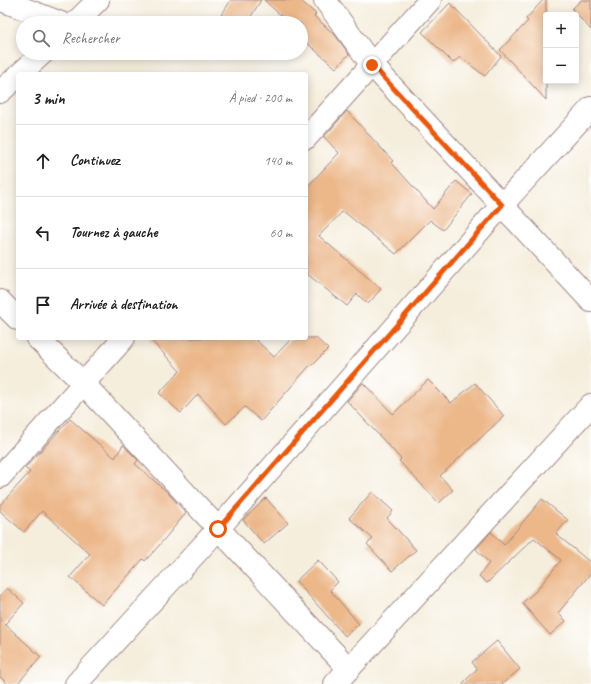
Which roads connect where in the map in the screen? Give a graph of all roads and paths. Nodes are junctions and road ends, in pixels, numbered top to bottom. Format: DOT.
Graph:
graph roads {
  1 [pos="1,0"];
  2 [pos="98,0"];
  3 [pos="325,0"];
  4 [pos="430,0"];
  5 [pos="43,16"];
  6 [pos="82,16"];
  7 [pos="35,60"];
  8 [pos="372,65"];
  9 [pos="22,72"];
  10 [pos="16,78"];
  11 [pos="0,92"];
  12 [pos="591,108"];
  13 [pos="308,136"];
  14 [pos="502,205"];
  15 [pos="591,301"];
  16 [pos="0,302"];
  17 [pos="16,317"];
  18 [pos="39,340"];
  19 [pos="122,340"];
  20 [pos="84,383"];
  21 [pos="591,405"];
  22 [pos="0,477"];
  23 [pos="218,529"];
  24 [pos="342,676"];
  25 [pos="76,684"];
  1 -- 5 [label="main road"];
  2 -- 6 [label="main road"];
  3 -- 8 [label="main road"];
  4 -- 8 [label="main road"];
  7 -- 9 [label="main road"];
  8 -- 13 [label="main road"];
  8 -- 14 [label="main road"];
  10 -- 11 [label="main road"];
  12 -- 14 [label="main road"];
  14 -- 15 [label="main road"];
  14 -- 23 [label="main road"];
  16 -- 17 [label="main road"];
  18 -- 20 [label="main road"];
  19 -- 20 [label="main road"];
  20 -- 22 [label="main road"];
  20 -- 23 [label="main road"];
  21 -- 24 [label="main road"];
  23 -- 24 [label="main road"];
  23 -- 25 [label="main road"];
}
